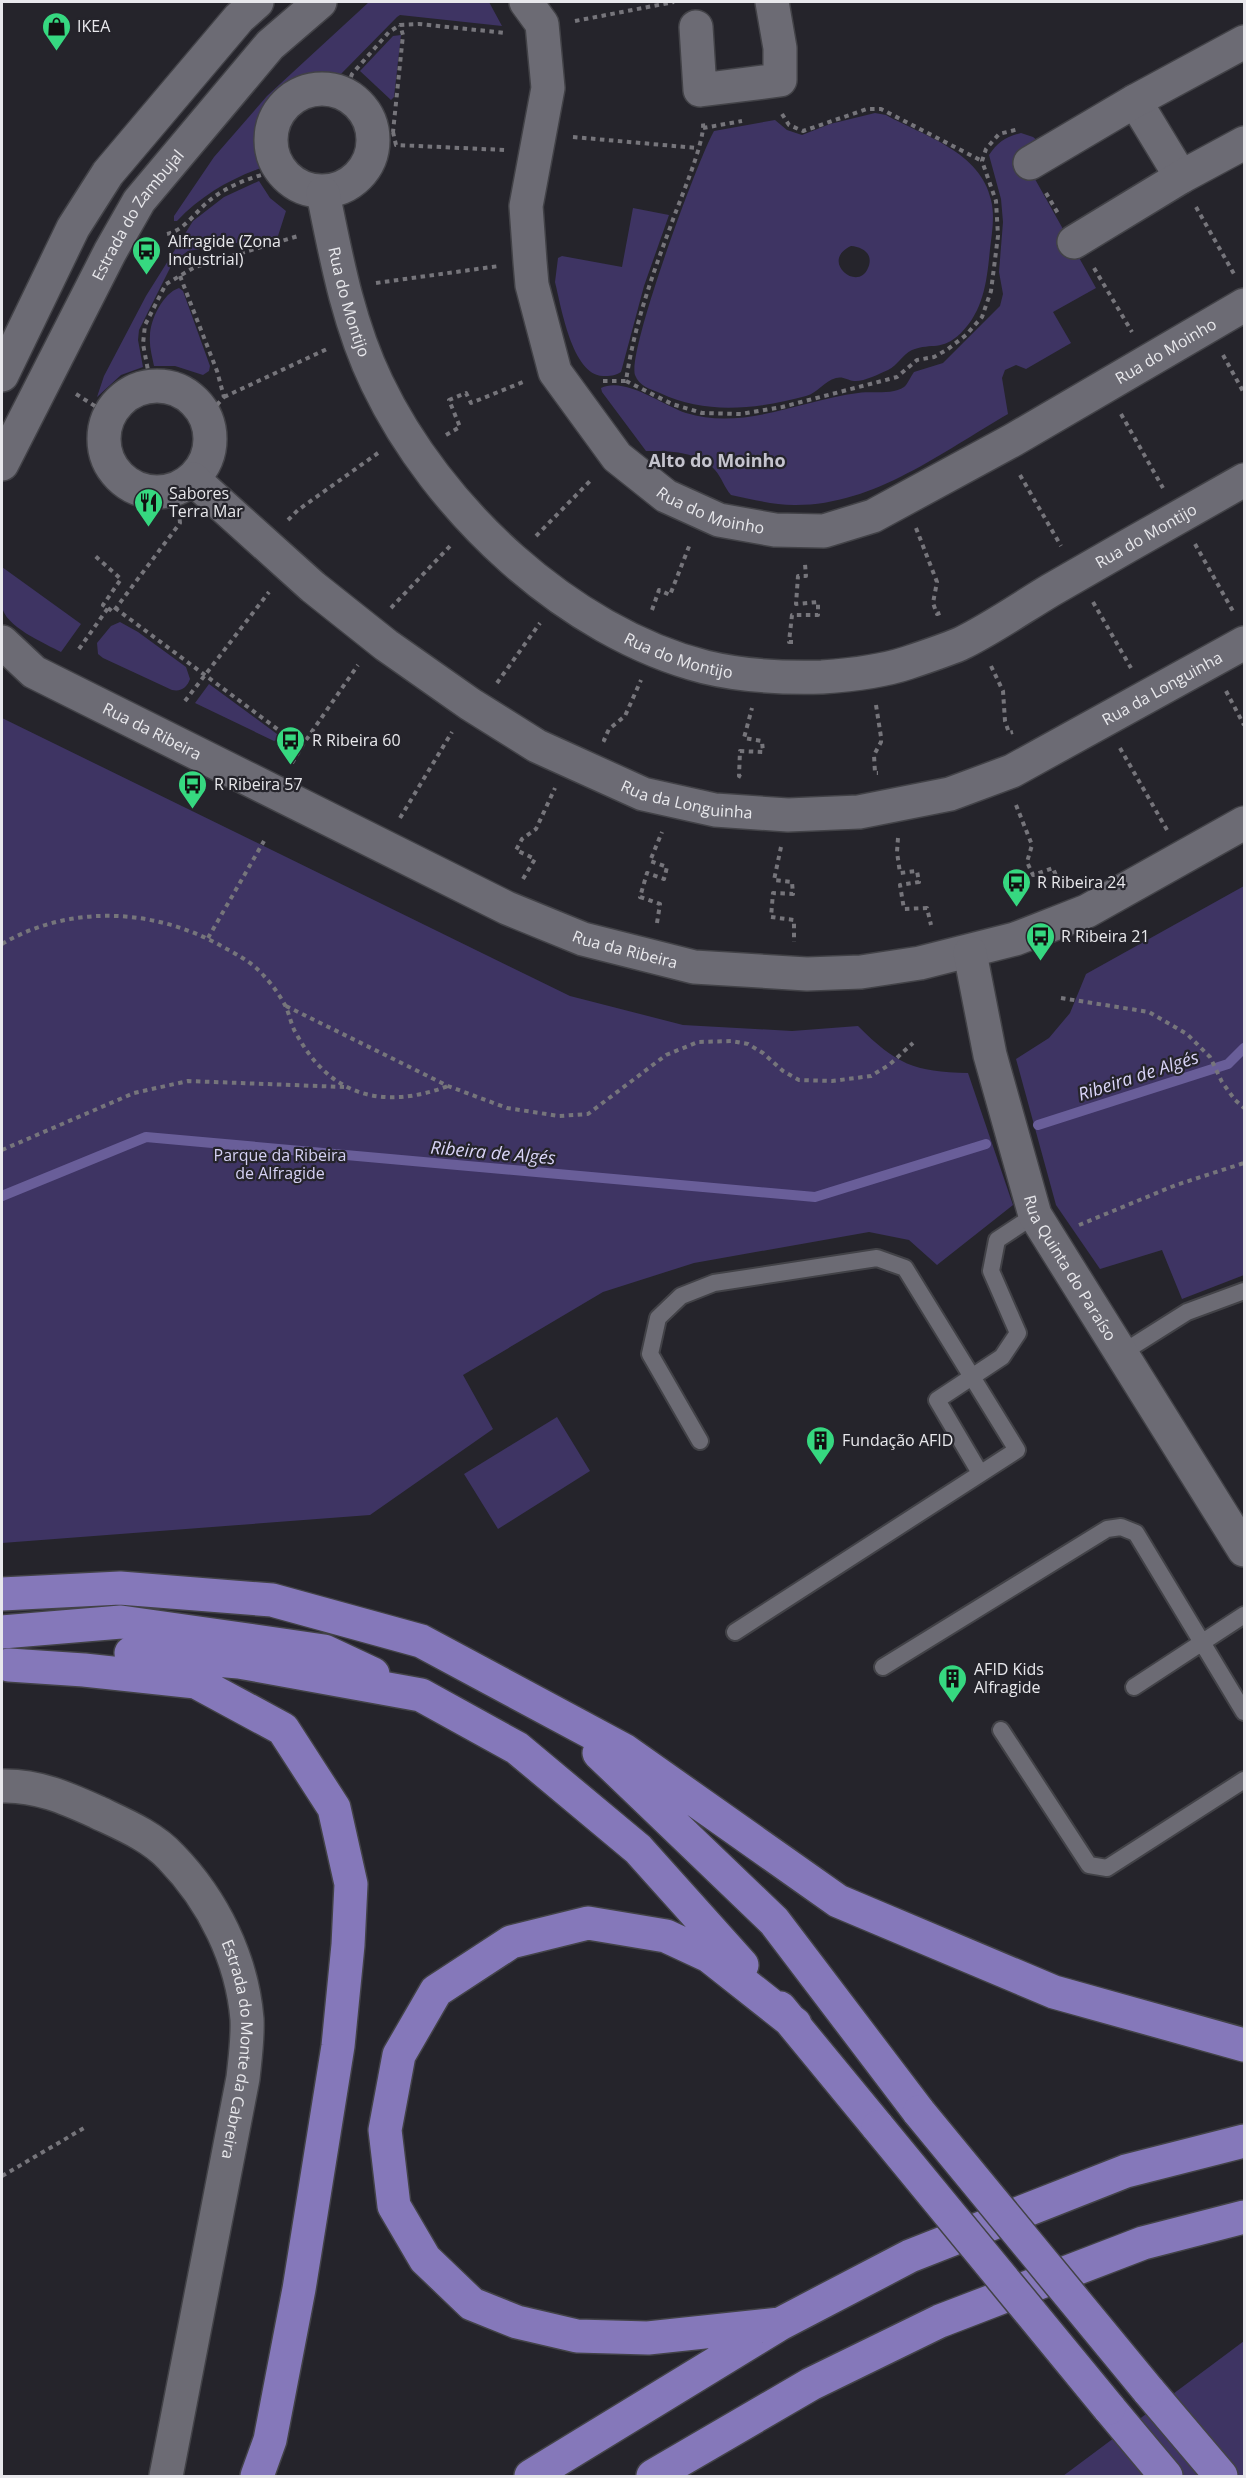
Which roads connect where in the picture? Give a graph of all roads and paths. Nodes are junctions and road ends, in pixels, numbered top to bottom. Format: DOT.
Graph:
graph roads {
  1 [pos="257,2"];
  2 [pos="320,2"];
  3 [pos="526,2"];
  4 [pos="772,2"];
  5 [pos="664,4"];
  6 [pos="578,21"];
  7 [pos="400,25"];
  8 [pos="696,27"];
  9 [pos="483,31"];
  10 [pos="1245,42"];
  11 [pos="700,90"];
  12 [pos="345,94"];
  13 [pos="1135,101"];
  14 [pos="772,116"];
  15 [pos="749,120"];
  16 [pos="704,128"];
  17 [pos="383,133"];
  18 [pos="576,137"];
  19 [pos="1245,142"];
  20 [pos="697,148"];
  21 [pos="484,149"];
  22 [pos="1041,156"];
  23 [pos="982,161"];
  24 [pos="280,170"];
  25 [pos="1181,177"];
  26 [pos="326,208"];
  27 [pos="1202,218"];
  28 [pos="167,234"];
  29 [pos="1074,242"];
  30 [pos="1231,268"];
  31 [pos="471,270"];
  32 [pos="180,276"];
  33 [pos="1101,277"];
  34 [pos="395,279"];
  35 [pos="1245,305"];
  36 [pos="1130,329"];
  37 [pos="294,364"];
  38 [pos="1228,365"];
  39 [pos="555,372"];
  40 [pos="2,375"];
  41 [pos="626,381"];
  42 [pos="515,384"];
  43 [pos="151,386"];
  44 [pos="70,391"];
  45 [pos="1245,393"];
  46 [pos="215,407"];
  47 [pos="109,415"];
  48 [pos="456,418"];
  49 [pos="1136,442"];
  50 [pos="2,464"];
  51 [pos="357,466"];
  52 [pos="193,479"];
  53 [pos="1245,480"];
  54 [pos="588,483"];
  55 [pos="1026,486"];
  56 [pos="1173,504"];
  57 [pos="298,510"];
  58 [pos="180,523"];
  59 [pos="534,538"];
  60 [pos="921,539"];
  61 [pos="446,549"];
  62 [pos="687,552"];
  63 [pos="94,555"];
  64 [pos="1071,562"];
  65 [pos="806,576"];
  66 [pos="272,590"];
  67 [pos="395,603"];
  68 [pos="108,608"];
  69 [pos="115,608"];
  70 [pos="946,611"];
  71 [pos="1234,612"];
  72 [pos="660,613"];
  73 [pos="532,634"];
  74 [pos="2,642"];
  75 [pos="797,642"];
  76 [pos="1245,643"];
  77 [pos="79,649"];
  78 [pos="1131,670"];
  79 [pos="34,672"];
  80 [pos="2,673"];
  81 [pos="205,676"];
  82 [pos="350,676"];
  83 [pos="496,686"];
  84 [pos="1003,691"];
  85 [pos="634,694"];
  86 [pos="1227,695"];
  87 [pos="185,701"];
  88 [pos="877,708"];
  89 [pos="746,725"];
  90 [pos="1245,725"];
  91 [pos="609,729"];
  92 [pos="1018,730"];
  93 [pos="446,740"];
  94 [pos="282,751"];
  95 [pos="295,758"];
  96 [pos="1126,759"];
  97 [pos="886,772"];
  98 [pos="747,777"];
  99 [pos="554,789"];
  100 [pos="404,809"];
  101 [pos="1018,809"];
  102 [pos="1158,816"];
  103 [pos="1245,823"];
  104 [pos="264,841"];
  105 [pos="657,844"];
  106 [pos="897,852"];
  107 [pos="529,857"];
  108 [pos="777,860"];
  109 [pos="1057,895"];
  110 [pos="656,903"];
  111 [pos="924,909"];
  112 [pos="789,919"];
  113 [pos="208,938"];
  114 [pos="2,944"];
  115 [pos="970,952"];
  116 [pos="1061,998"];
  117 [pos="286,1006"];
  118 [pos="913,1043"];
  119 [pos="448,1086"];
  120 [pos="345,1087"];
  121 [pos="1245,1108"];
  122 [pos="2,1150"];
  123 [pos="1245,1163"];
  124 [pos="1042,1226"];
  125 [pos="1245,1291"];
  126 [pos="1122,1353"];
  127 [pos="972,1377"];
  128 [pos="700,1441"];
  129 [pos="980,1473"];
  130 [pos="1245,1550"];
  131 [pos="2,1594"];
  132 [pos="1245,1615"];
  133 [pos="2,1632"];
  134 [pos="735,1632"];
  135 [pos="1202,1643"];
  136 [pos="5,1666"];
  137 [pos="884,1667"];
  138 [pos="1134,1687"];
  139 [pos="421,1695"];
  140 [pos="1245,1712"];
  141 [pos="561,1717"];
  142 [pos="1001,1730"];
  143 [pos="1245,1780"];
  144 [pos="2,1786"];
  145 [pos="795,2024"];
  146 [pos="1245,2045"];
  147 [pos="84,2128"];
  148 [pos="1245,2141"];
  149 [pos="2,2176"];
  150 [pos="1245,2217"];
  151 [pos="780,2324"];
  152 [pos="1163,2475"];
  153 [pos="166,2476"];
  154 [pos="257,2476"];
  155 [pos="531,2476"];
  156 [pos="653,2476"];
  157 [pos="1221,2476"];
  1 -- 40 [label="street"];
  2 -- 50 [label="street, Estrada do Zambujal"];
  3 -- 39 [label="street, Rua do Moinho"];
  4 -- 11 [label="street"];
  5 -- 6 [label="path"];
  7 -- 9 [label="path"];
  7 -- 12 [label="path"];
  7 -- 17 [label="path"];
  8 -- 11 [label="street"];
  10 -- 13 [label="street"];
  11 -- 16 [label="path"];
  12 -- 17 [label="street"];
  12 -- 24 [label="street"];
  13 -- 22 [label="street"];
  13 -- 25 [label="street"];
  14 -- 23 [label="path"];
  15 -- 16 [label="path"];
  16 -- 20 [label="path"];
  17 -- 21 [label="path"];
  17 -- 26 [label="street"];
  18 -- 20 [label="path"];
  19 -- 25 [label="street"];
  20 -- 41 [label="path"];
  22 -- 23 [label="path"];
  23 -- 41 [label="path"];
  24 -- 26 [label="street"];
  24 -- 28 [label="path"];
  25 -- 29 [label="street"];
  26 -- 32 [label="path"];
  26 -- 64 [label="street, Rua do Montijo"];
  27 -- 30 [label="path"];
  31 -- 34 [label="path"];
  32 -- 43 [label="path"];
  32 -- 46 [label="path"];
  33 -- 36 [label="path"];
  35 -- 39 [label="street, Rua do Moinho"];
  37 -- 46 [label="path"];
  38 -- 45 [label="path"];
  39 -- 41 [label="path"];
  42 -- 48 [label="path"];
  43 -- 46 [label="street"];
  43 -- 47 [label="street"];
  44 -- 47 [label="path"];
  46 -- 52 [label="street"];
  47 -- 52 [label="street"];
  49 -- 56 [label="path"];
  51 -- 57 [label="path"];
  52 -- 76 [label="street, Rua da Longuinha"];
  53 -- 56 [label="street, Rua do Montijo"];
  54 -- 59 [label="path"];
  55 -- 64 [label="path"];
  56 -- 64 [label="street, Rua do Montijo"];
  56 -- 71 [label="path"];
  58 -- 69 [label="path"];
  60 -- 70 [label="path"];
  61 -- 67 [label="path"];
  62 -- 72 [label="path"];
  63 -- 68 [label="path"];
  64 -- 78 [label="path"];
  65 -- 75 [label="path"];
  66 -- 81 [label="path"];
  68 -- 69 [label="path"];
  68 -- 77 [label="path"];
  69 -- 81 [label="path"];
  73 -- 83 [label="path"];
  74 -- 79 [label="street, Rua da Ribeira"];
  79 -- 80 [label="street, Rua da Ribeira"];
  79 -- 115 [label="street, Rua da Ribeira"];
  81 -- 87 [label="path"];
  81 -- 94 [label="path"];
  82 -- 95 [label="path"];
  84 -- 92 [label="path"];
  85 -- 91 [label="path"];
  86 -- 90 [label="path"];
  88 -- 97 [label="path"];
  89 -- 98 [label="path"];
  93 -- 100 [label="path"];
  96 -- 102 [label="path"];
  99 -- 107 [label="path"];
  101 -- 109 [label="path"];
  103 -- 115 [label="street, Rua da Ribeira"];
  104 -- 113 [label="path"];
  105 -- 110 [label="path"];
  106 -- 111 [label="path"];
  108 -- 112 [label="path"];
  113 -- 114 [label="path"];
  113 -- 117 [label="path"];
  115 -- 124 [label="street, Rua Quinta do Paraíso"];
  116 -- 121 [label="path"];
  117 -- 119 [label="path"];
  117 -- 120 [label="path"];
  118 -- 119 [label="path"];
  119 -- 120 [label="path"];
  120 -- 122 [label="path"];
  123 -- 124 [label="path"];
  124 -- 126 [label="street, Rua Quinta do Paraíso"];
  124 -- 127 [label="lane"];
  125 -- 126 [label="lane"];
  126 -- 130 [label="street, Rua Quinta do Paraíso"];
  127 -- 128 [label="lane"];
  127 -- 129 [label="lane"];
  127 -- 129 [label="lane"];
  129 -- 134 [label="lane"];
  131 -- 141 [label="highway"];
  132 -- 135 [label="lane"];
  133 -- 139 [label="highway"];
  135 -- 137 [label="lane"];
  135 -- 138 [label="lane"];
  135 -- 140 [label="lane"];
  136 -- 139 [label="highway"];
  136 -- 154 [label="highway"];
  139 -- 145 [label="highway"];
  141 -- 146 [label="highway"];
  141 -- 157 [label="highway, bridge"];
  142 -- 143 [label="lane"];
  144 -- 153 [label="street, Estrada do Monte da Cabreira"];
  145 -- 151 [label="highway"];
  145 -- 152 [label="highway, bridge"];
  147 -- 149 [label="path"];
  148 -- 151 [label="highway"];
  150 -- 156 [label="highway"];
  151 -- 155 [label="highway"];
}
